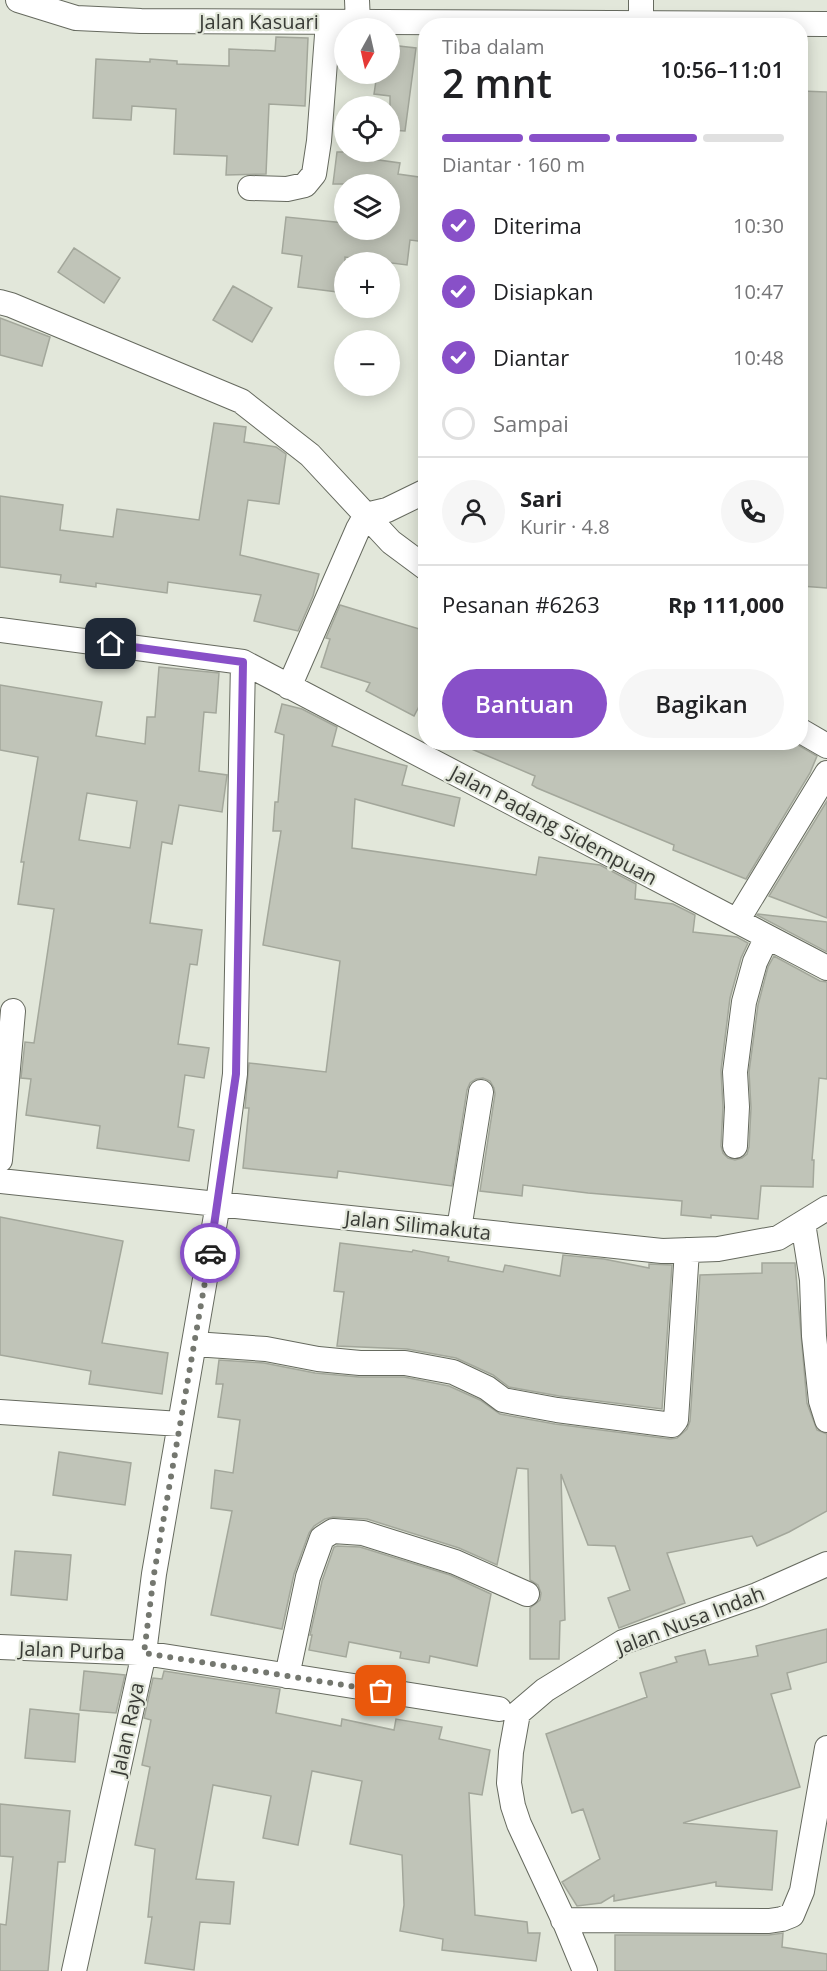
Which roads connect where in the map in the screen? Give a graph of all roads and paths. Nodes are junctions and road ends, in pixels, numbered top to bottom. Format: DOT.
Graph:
graph roads {
  1 [pos="18,0"];
  2 [pos="358,11"];
  3 [pos="641,12"];
  4 [pos="677,18"];
  5 [pos="328,22"];
  6 [pos="808,24"];
  7 [pos="827,24"];
  8 [pos="250,188"];
  9 [pos="0,302"];
  10 [pos="418,495"];
  11 [pos="366,515"];
  12 [pos="418,562"];
  13 [pos="0,630"];
  14 [pos="243,662"];
  15 [pos="289,687"];
  16 [pos="808,735"];
  17 [pos="827,746"];
  18 [pos="827,773"];
  19 [pos="737,921"];
  20 [pos="767,937"];
  21 [pos="827,968"];
  22 [pos="14,1011"];
  23 [pos="481,1092"];
  24 [pos="735,1146"];
  25 [pos="0,1160"];
  26 [pos="0,1181"];
  27 [pos="218,1204"];
  28 [pos="827,1208"];
  29 [pos="803,1223"];
  30 [pos="459,1229"];
  31 [pos="687,1250"];
  32 [pos="194,1344"];
  33 [pos="0,1412"];
  34 [pos="827,1419"];
  35 [pos="180,1424"];
  36 [pos="827,1564"];
  37 [pos="527,1594"];
  38 [pos="0,1647"];
  39 [pos="144,1653"];
  40 [pos="287,1676"];
  41 [pos="499,1709"];
  42 [pos="827,1749"];
  43 [pos="563,1920"];
  44 [pos="74,1971"];
  45 [pos="585,1971"];
  1 -- 5 [label="street, Jalan Kasuari"];
  2 -- 3 [label="street, Jalan Kasuari"];
  2 -- 5 [label="street, Jalan Kasuari"];
  3 -- 4 [label="street, Jalan Kasuari"];
  5 -- 8 [label="street"];
  6 -- 7 [label="street, Jalan Kasuari"];
  9 -- 11 [label="street"];
  10 -- 11 [label="street"];
  11 -- 12 [label="street"];
  11 -- 15 [label="street"];
  13 -- 14 [label="street, Jalan Padang Sidempuan"];
  14 -- 15 [label="street, Jalan Padang Sidempuan"];
  14 -- 27 [label="street, Jalan Raya"];
  15 -- 19 [label="street, Jalan Padang Sidempuan"];
  16 -- 17 [label="street"];
  18 -- 19 [label="street"];
  19 -- 20 [label="street, Jalan Padang Sidempuan"];
  20 -- 21 [label="street, Jalan Padang Sidempuan"];
  20 -- 24 [label="street"];
  22 -- 25 [label="street"];
  23 -- 30 [label="street"];
  26 -- 27 [label="street, Jalan Silimakuta"];
  27 -- 30 [label="street, Jalan Silimakuta"];
  27 -- 32 [label="street, Jalan Raya"];
  28 -- 29 [label="street, Jalan Silimakuta"];
  29 -- 31 [label="street, Jalan Silimakuta"];
  29 -- 34 [label="street"];
  30 -- 31 [label="street, Jalan Silimakuta"];
  31 -- 32 [label="street"];
  32 -- 35 [label="street, Jalan Raya"];
  33 -- 35 [label="street"];
  35 -- 39 [label="street, Jalan Raya"];
  36 -- 43 [label="street, Jalan Nusa Indah"];
  37 -- 40 [label="street"];
  38 -- 39 [label="street, Jalan Purba"];
  39 -- 40 [label="street, Jalan Purba"];
  39 -- 44 [label="street, Jalan Raya"];
  40 -- 41 [label="street, Jalan Purba"];
  42 -- 43 [label="street"];
  43 -- 45 [label="street, Jalan Nusa Indah"];
}
